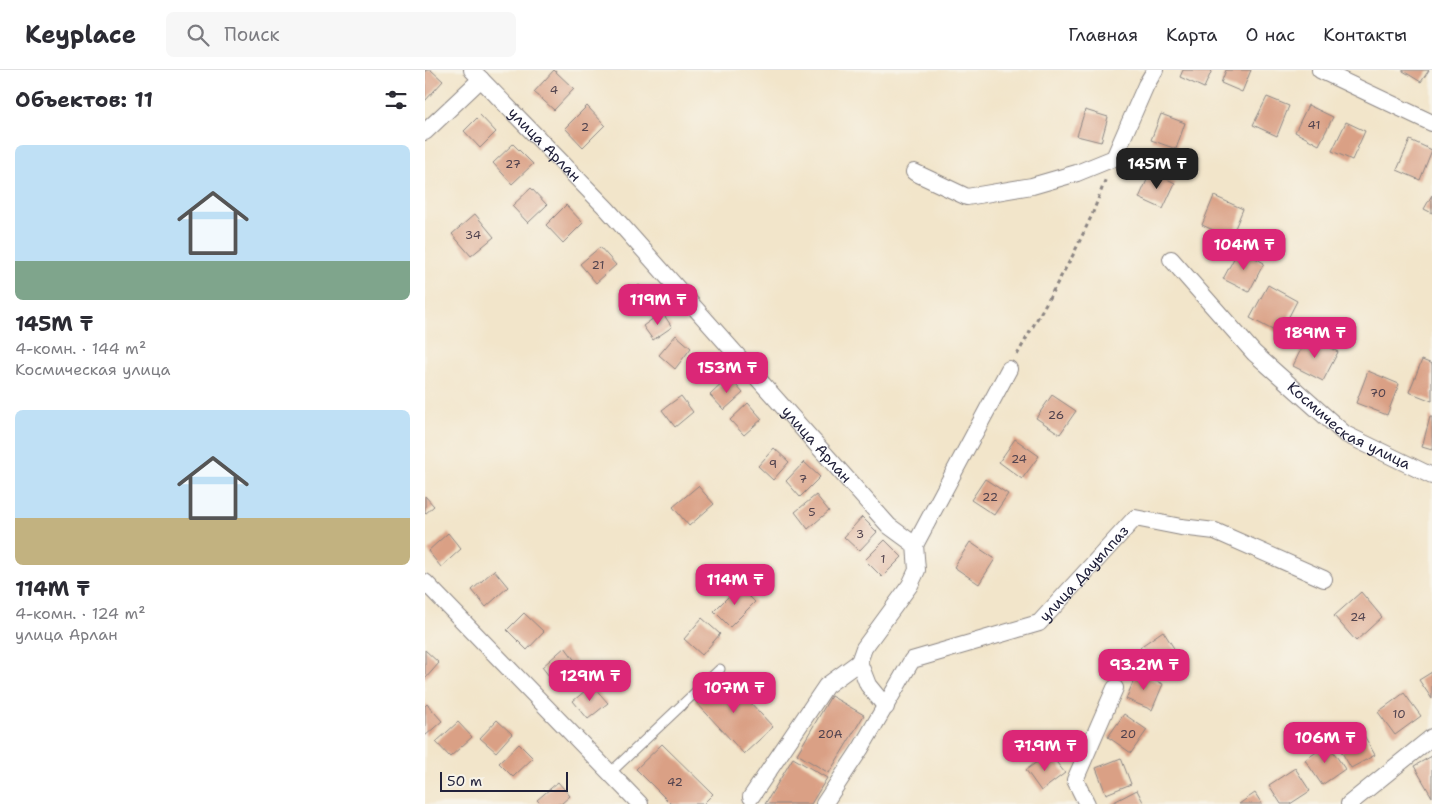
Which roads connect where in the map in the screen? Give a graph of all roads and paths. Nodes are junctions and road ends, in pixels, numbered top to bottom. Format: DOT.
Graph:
graph roads {
  1 [pos="1155,70"];
  2 [pos="1320,70"];
  3 [pos="477,74"];
  4 [pos="1432,122"];
  5 [pos="425,132"];
  6 [pos="1114,158"];
  7 [pos="914,172"];
  8 [pos="1171,259"];
  9 [pos="1009,369"];
  10 [pos="1432,476"];
  11 [pos="915,545"];
  12 [pos="1324,579"];
  13 [pos="425,582"];
  14 [pos="859,662"];
  15 [pos="720,669"];
  16 [pos="1115,688"];
  17 [pos="886,707"];
  18 [pos="1432,737"];
  19 [pos="610,774"];
  20 [pos="751,797"];
  21 [pos="640,804"];
  22 [pos="824,804"];
  23 [pos="1087,804"];
  24 [pos="1349,804"];
  1 -- 6 [label="street"];
  2 -- 4 [label="street"];
  3 -- 5 [label="street"];
  3 -- 11 [label="street, улица Арлан"];
  6 -- 7 [label="street"];
  6 -- 9 [label="path"];
  8 -- 10 [label="street, Космическая улица"];
  9 -- 11 [label="street"];
  11 -- 14 [label="street"];
  12 -- 17 [label="street, улица Дауылпаз"];
  13 -- 19 [label="street"];
  14 -- 17 [label="street"];
  14 -- 20 [label="street"];
  15 -- 19 [label="lane"];
  16 -- 23 [label="street"];
  17 -- 22 [label="street, улица Дауылпаз"];
  18 -- 24 [label="street"];
  19 -- 21 [label="street"];
}
